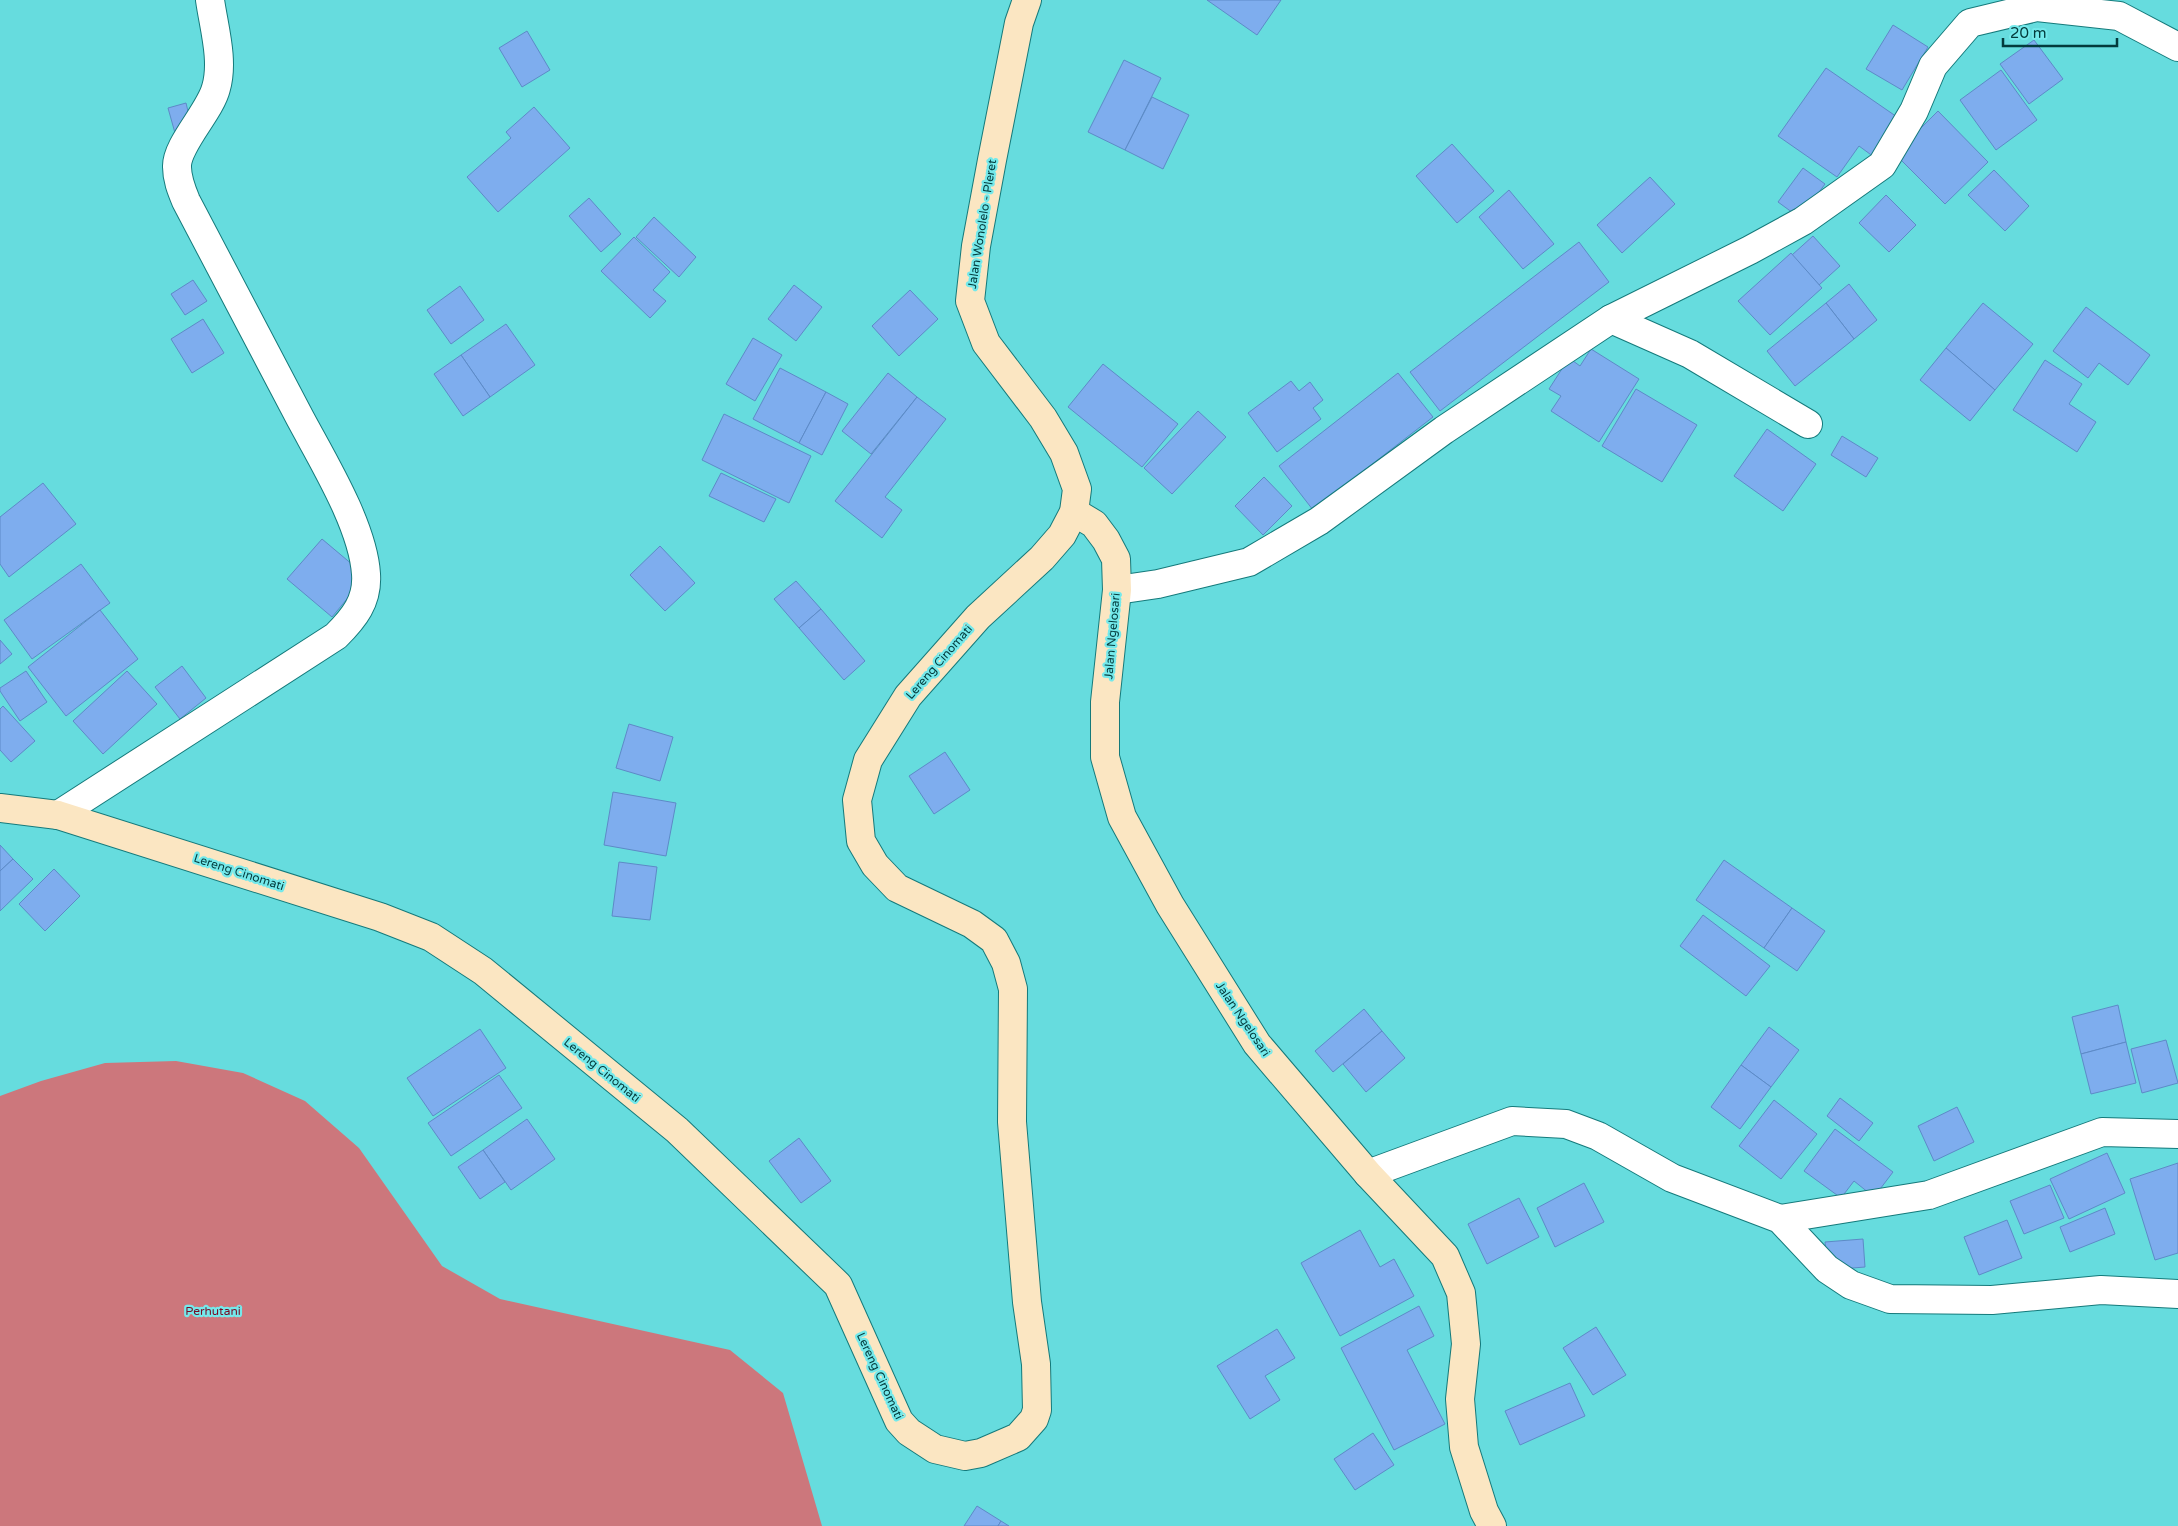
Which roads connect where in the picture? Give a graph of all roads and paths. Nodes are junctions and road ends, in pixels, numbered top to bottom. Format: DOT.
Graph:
graph roads {
  1 [pos="210,0"];
  2 [pos="1027,0"];
  3 [pos="2178,47"];
  4 [pos="1611,319"];
  5 [pos="1808,424"];
  6 [pos="1074,512"];
  7 [pos="1116,590"];
  8 [pos="0,808"];
  9 [pos="58,815"];
  10 [pos="2178,1134"];
  11 [pos="1368,1174"];
  12 [pos="1780,1219"];
  13 [pos="2178,1294"];
  14 [pos="1492,1526"];
  1 -- 9 [label="street"];
  2 -- 6 [label="main road, Jalan Wonolelo - Pleret"];
  3 -- 4 [label="street"];
  4 -- 5 [label="street"];
  4 -- 7 [label="street"];
  6 -- 7 [label="main road, Jalan Ngelosari"];
  6 -- 9 [label="main road, Lereng Cinomati"];
  7 -- 11 [label="main road, Jalan Ngelosari"];
  8 -- 9 [label="main road, Lereng Cinomati"];
  10 -- 12 [label="street"];
  11 -- 12 [label="street"];
  11 -- 14 [label="main road, Jalan Ngelosari"];
  12 -- 13 [label="street"];
}
